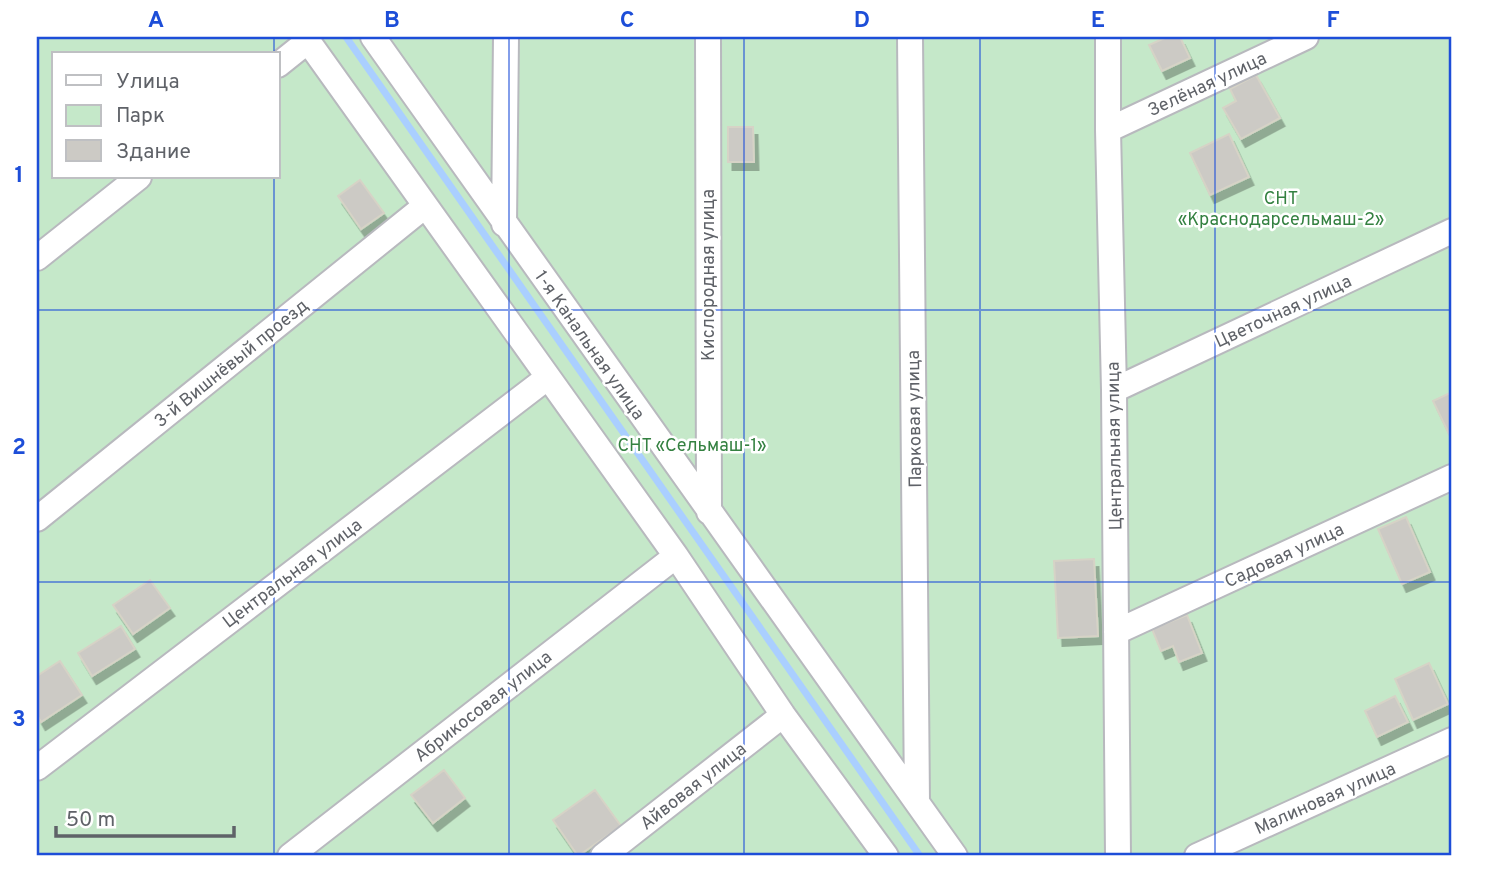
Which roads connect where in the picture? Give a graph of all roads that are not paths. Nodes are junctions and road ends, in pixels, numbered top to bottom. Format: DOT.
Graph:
graph roads {
  1 [pos="373,37"];
  2 [pos="506,37"];
  3 [pos="708,37"];
  4 [pos="910,37"];
  5 [pos="1108,37"];
  6 [pos="1306,37"];
  7 [pos="306,39"];
  8 [pos="280,63"];
  9 [pos="1108,130"];
  10 [pos="138,178"];
  11 [pos="425,206"];
  12 [pos="504,223"];
  13 [pos="1452,231"];
  14 [pos="37,258"];
  15 [pos="547,378"];
  16 [pos="1114,390"];
  17 [pos="1452,477"];
  18 [pos="709,512"];
  19 [pos="37,519"];
  20 [pos="676,556"];
  21 [pos="1116,632"];
  22 [pos="783,715"];
  23 [pos="1452,740"];
  24 [pos="37,768"];
  25 [pos="917,802"];
  26 [pos="290,856"];
  27 [pos="603,856"];
  28 [pos="886,856"];
  29 [pos="955,856"];
  30 [pos="1118,856"];
  31 [pos="1197,856"];
  1 -- 12 [label="street, 1-я Канальная улица"];
  2 -- 12 [label="street"];
  3 -- 18 [label="street, Кислородная улица"];
  4 -- 25 [label="street, Парковая улица"];
  5 -- 9 [label="street, Центральная улица"];
  6 -- 9 [label="street, Зелёная улица"];
  7 -- 8 [label="street"];
  7 -- 11 [label="street"];
  9 -- 16 [label="street, Центральная улица"];
  10 -- 14 [label="street"];
  11 -- 15 [label="street"];
  11 -- 19 [label="street, 3-й Вишнёвый проезд"];
  12 -- 18 [label="street, 1-я Канальная улица"];
  13 -- 16 [label="street, Цветочная улица"];
  15 -- 20 [label="street"];
  15 -- 24 [label="street, Центральная улица"];
  16 -- 21 [label="street, Центральная улица"];
  17 -- 21 [label="street, Садовая улица"];
  18 -- 25 [label="street, 1-я Канальная улица"];
  20 -- 22 [label="street"];
  20 -- 26 [label="street, Абрикосовая улица"];
  21 -- 30 [label="street, Центральная улица"];
  22 -- 27 [label="street, Айвовая улица"];
  22 -- 28 [label="street"];
  23 -- 31 [label="street, Малиновая улица"];
  25 -- 29 [label="street, 1-я Канальная улица"];
}
